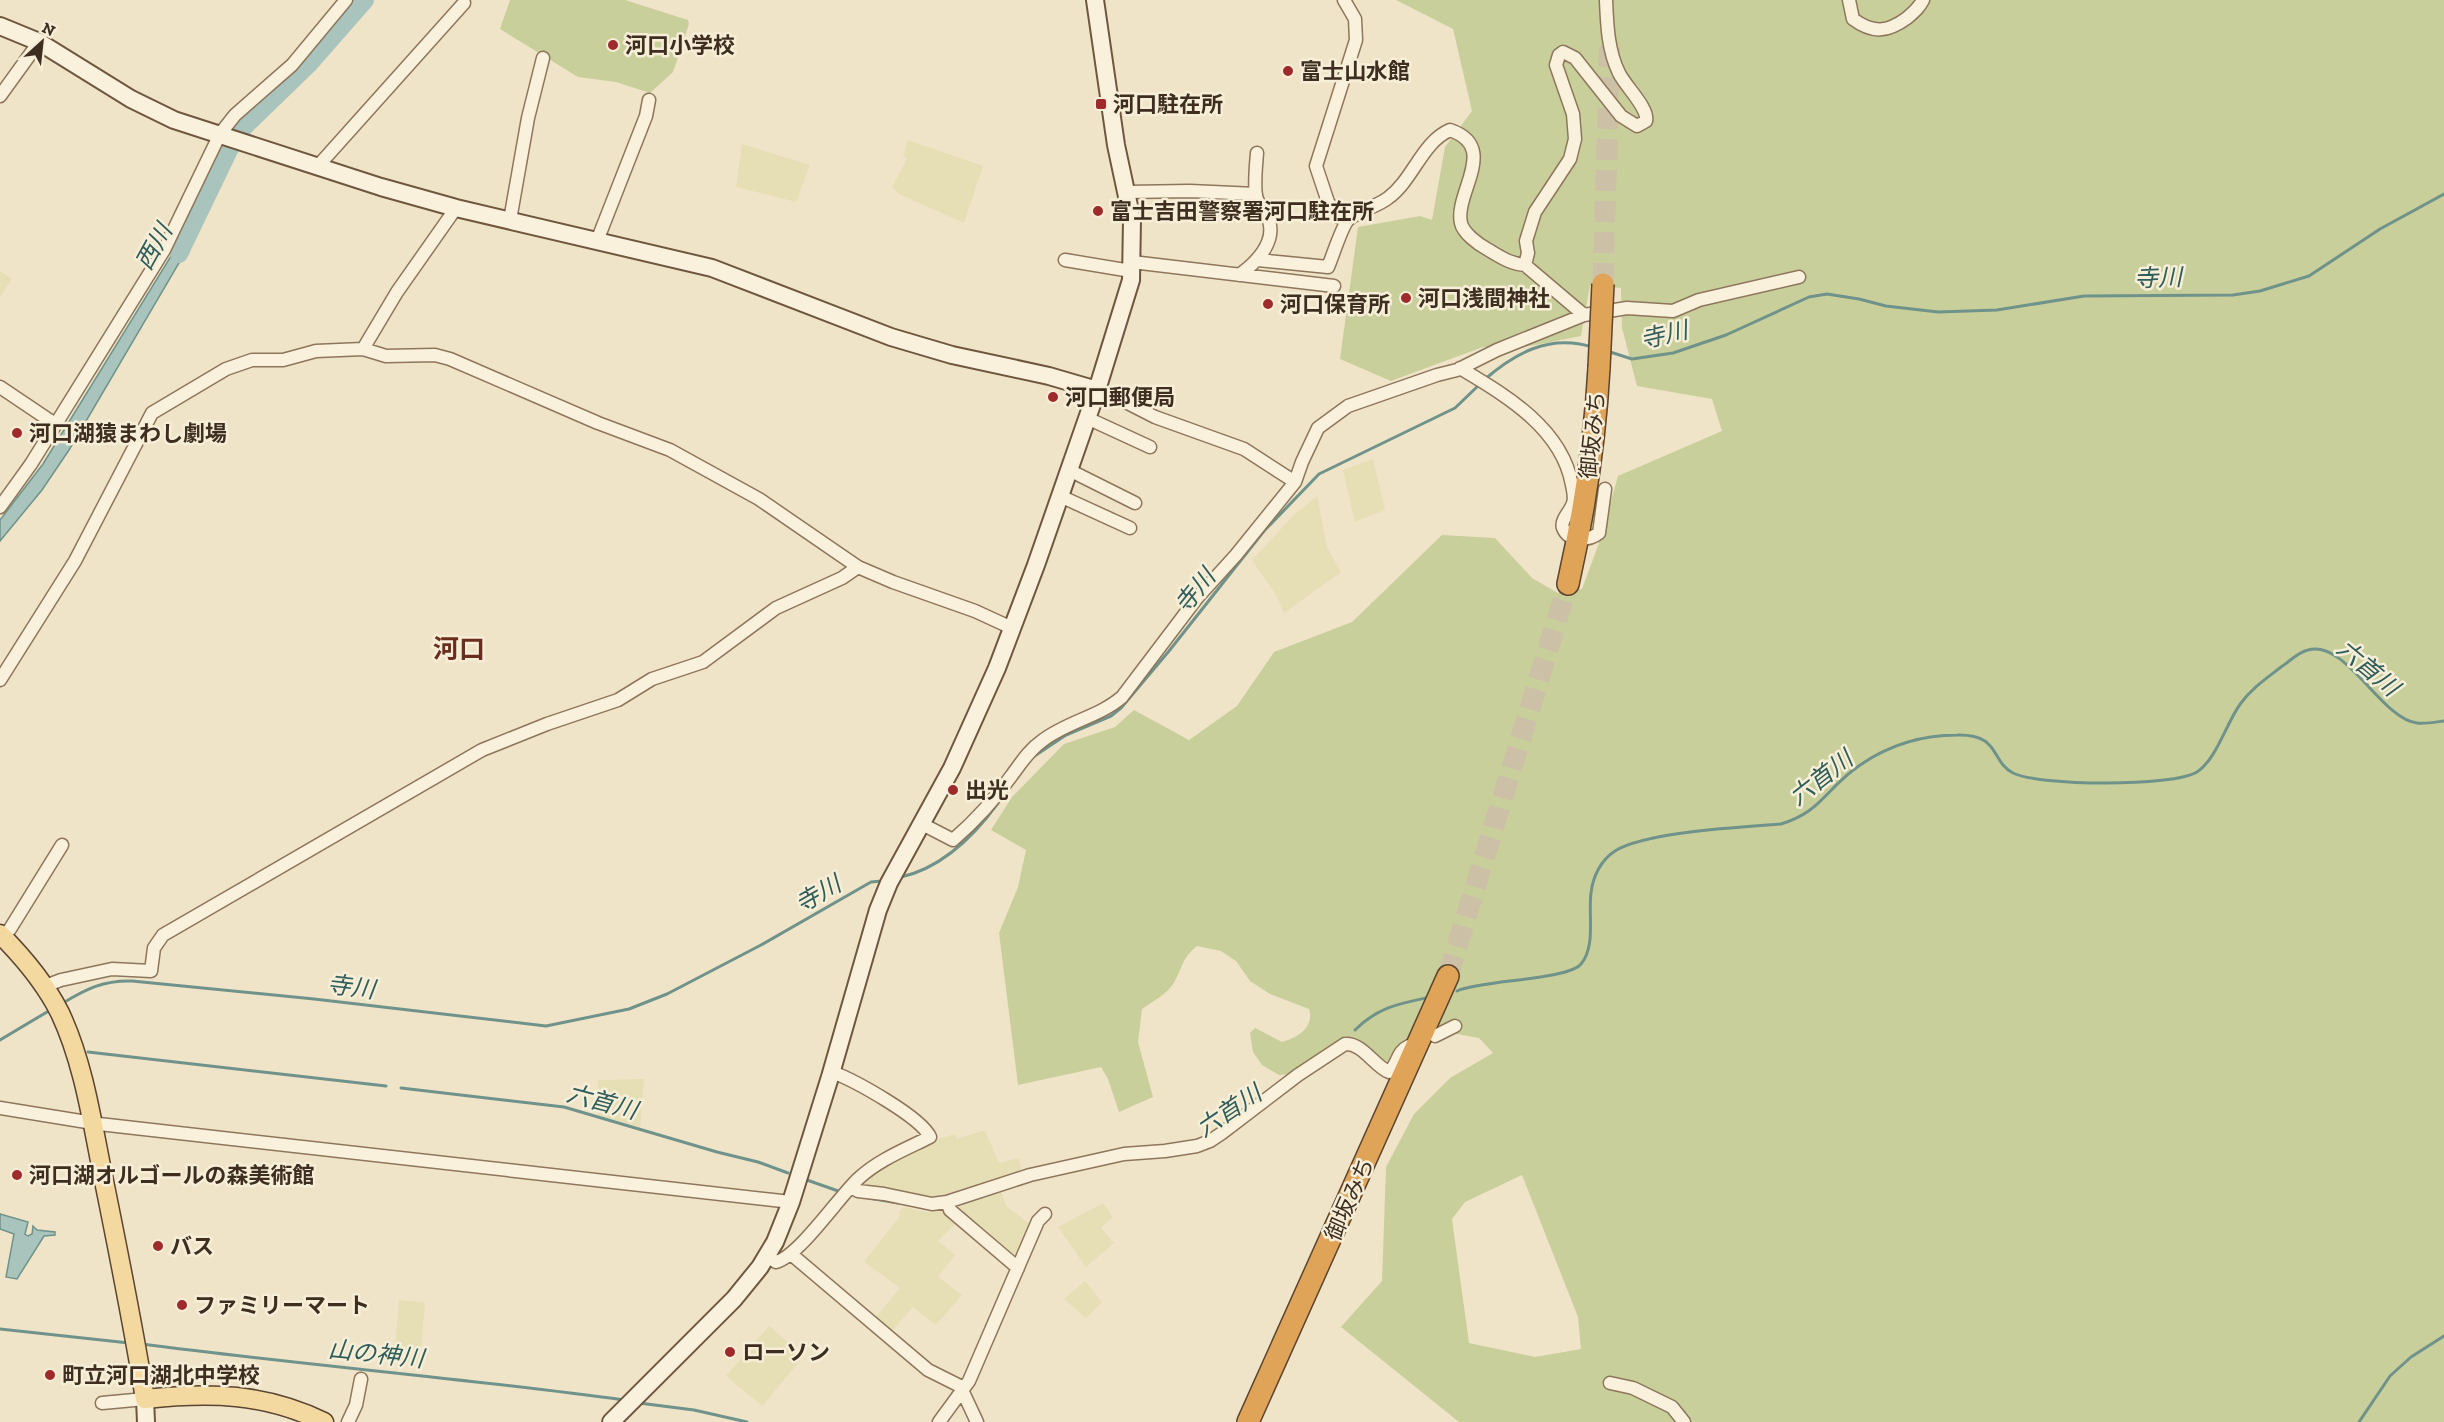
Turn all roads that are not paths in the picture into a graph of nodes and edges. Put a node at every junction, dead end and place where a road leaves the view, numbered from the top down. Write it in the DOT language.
graph roads {
  1 [pos="346,0"];
  2 [pos="1095,0"];
  3 [pos="1344,0"];
  4 [pos="1606,0"];
  5 [pos="1849,0"];
  6 [pos="1923,0"];
  7 [pos="464,3"];
  8 [pos="0,26"];
  9 [pos="39,42"];
  10 [pos="543,58"];
  11 [pos="0,96"];
  12 [pos="649,100"];
  13 [pos="223,135"];
  14 [pos="1257,153"];
  15 [pos="318,166"];
  16 [pos="1126,192"];
  17 [pos="1256,194"];
  18 [pos="456,208"];
  19 [pos="510,220"];
  20 [pos="1347,221"];
  21 [pos="597,241"];
  22 [pos="1065,260"];
  23 [pos="1258,260"];
  24 [pos="1525,265"];
  25 [pos="1131,267"];
  26 [pos="1239,275"];
  27 [pos="1799,277"];
  28 [pos="1604,284"];
  29 [pos="1334,286"];
  30 [pos="1584,315"];
  31 [pos="363,349"];
  32 [pos="1460,368"];
  33 [pos="0,387"];
  34 [pos="1097,390"];
  35 [pos="1087,418"];
  36 [pos="55,424"];
  37 [pos="1150,447"];
  38 [pos="1069,470"];
  39 [pos="1295,482"];
  40 [pos="1605,489"];
  41 [pos="1060,495"];
  42 [pos="1135,502"];
  43 [pos="0,507"];
  44 [pos="1130,528"];
  45 [pos="1578,538"];
  46 [pos="858,567"];
  47 [pos="1568,584"];
  48 [pos="1012,628"];
  49 [pos="0,680"];
  50 [pos="922,824"];
  51 [pos="62,845"];
  52 [pos="1,935"];
  53 [pos="1448,976"];
  54 [pos="48,990"];
  55 [pos="1455,1026"];
  56 [pos="1436,1036"];
  57 [pos="1409,1046"];
  58 [pos="832,1071"];
  59 [pos="0,1108"];
  60 [pos="92,1123"];
  61 [pos="851,1187"];
  62 [pos="791,1202"];
  63 [pos="947,1203"];
  64 [pos="1045,1214"];
  65 [pos="791,1254"];
  66 [pos="767,1256"];
  67 [pos="1018,1268"];
  68 [pos="361,1379"];
  69 [pos="1610,1383"];
  70 [pos="963,1389"];
  71 [pos="145,1399"];
  72 [pos="102,1403"];
  73 [pos="146,1422"];
  74 [pos="324,1422"];
  75 [pos="348,1422"];
  76 [pos="611,1422"];
  77 [pos="939,1422"];
  78 [pos="977,1422"];
  79 [pos="1248,1422"];
  80 [pos="1684,1422"];
  1 -- 13 [label="street"];
  2 -- 16 [label="street"];
  3 -- 20 [label="street"];
  4 -- 24 [label="street"];
  5 -- 6 [label="street"];
  7 -- 15 [label="street"];
  8 -- 9 [label="street"];
  9 -- 11 [label="street"];
  9 -- 13 [label="street"];
  10 -- 19 [label="street"];
  12 -- 21 [label="street"];
  13 -- 15 [label="street"];
  13 -- 36 [label="street"];
  14 -- 17 [label="street"];
  15 -- 18 [label="street"];
  16 -- 17 [label="street"];
  16 -- 25 [label="street"];
  17 -- 23 [label="street"];
  18 -- 19 [label="street"];
  18 -- 31 [label="street"];
  19 -- 21 [label="street"];
  20 -- 23 [label="street"];
  20 -- 24 [label="street"];
  21 -- 34 [label="street"];
  22 -- 25 [label="street"];
  23 -- 26 [label="street"];
  24 -- 30 [label="street"];
  25 -- 26 [label="street"];
  25 -- 34 [label="street"];
  26 -- 29 [label="street"];
  27 -- 30 [label="street"];
  28 -- 45 [label="highway, 御坂みち, bridge"];
  30 -- 32 [label="street"];
  31 -- 46 [label="street"];
  31 -- 49 [label="street"];
  32 -- 39 [label="street"];
  32 -- 45 [label="street"];
  33 -- 36 [label="street"];
  34 -- 35 [label="street"];
  34 -- 39 [label="street"];
  35 -- 37 [label="street"];
  35 -- 38 [label="street"];
  36 -- 43 [label="street"];
  38 -- 41 [label="street"];
  38 -- 42 [label="street"];
  39 -- 50 [label="street"];
  40 -- 45 [label="street"];
  41 -- 44 [label="street"];
  41 -- 48 [label="street"];
  45 -- 47 [label="highway, 御坂みち"];
  46 -- 48 [label="street"];
  46 -- 54 [label="street"];
  48 -- 50 [label="street"];
  50 -- 58 [label="street"];
  51 -- 52 [label="street"];
  52 -- 54 [label="main road"];
  53 -- 79 [label="highway, 御坂みち"];
  54 -- 60 [label="main road"];
  55 -- 56 [label="street"];
  57 -- 63 [label="street"];
  58 -- 61 [label="street"];
  58 -- 62 [label="street"];
  59 -- 60 [label="street"];
  60 -- 62 [label="street"];
  60 -- 71 [label="main road"];
  61 -- 63 [label="street"];
  61 -- 65 [label="street"];
  62 -- 66 [label="street"];
  63 -- 67 [label="street"];
  64 -- 67 [label="street"];
  65 -- 66 [label="street"];
  65 -- 70 [label="street"];
  66 -- 76 [label="street"];
  67 -- 70 [label="street"];
  68 -- 75 [label="street"];
  69 -- 80 [label="street"];
  70 -- 77 [label="street"];
  70 -- 78 [label="street"];
  71 -- 72 [label="street"];
  71 -- 73 [label="street"];
  71 -- 74 [label="main road"];
}
